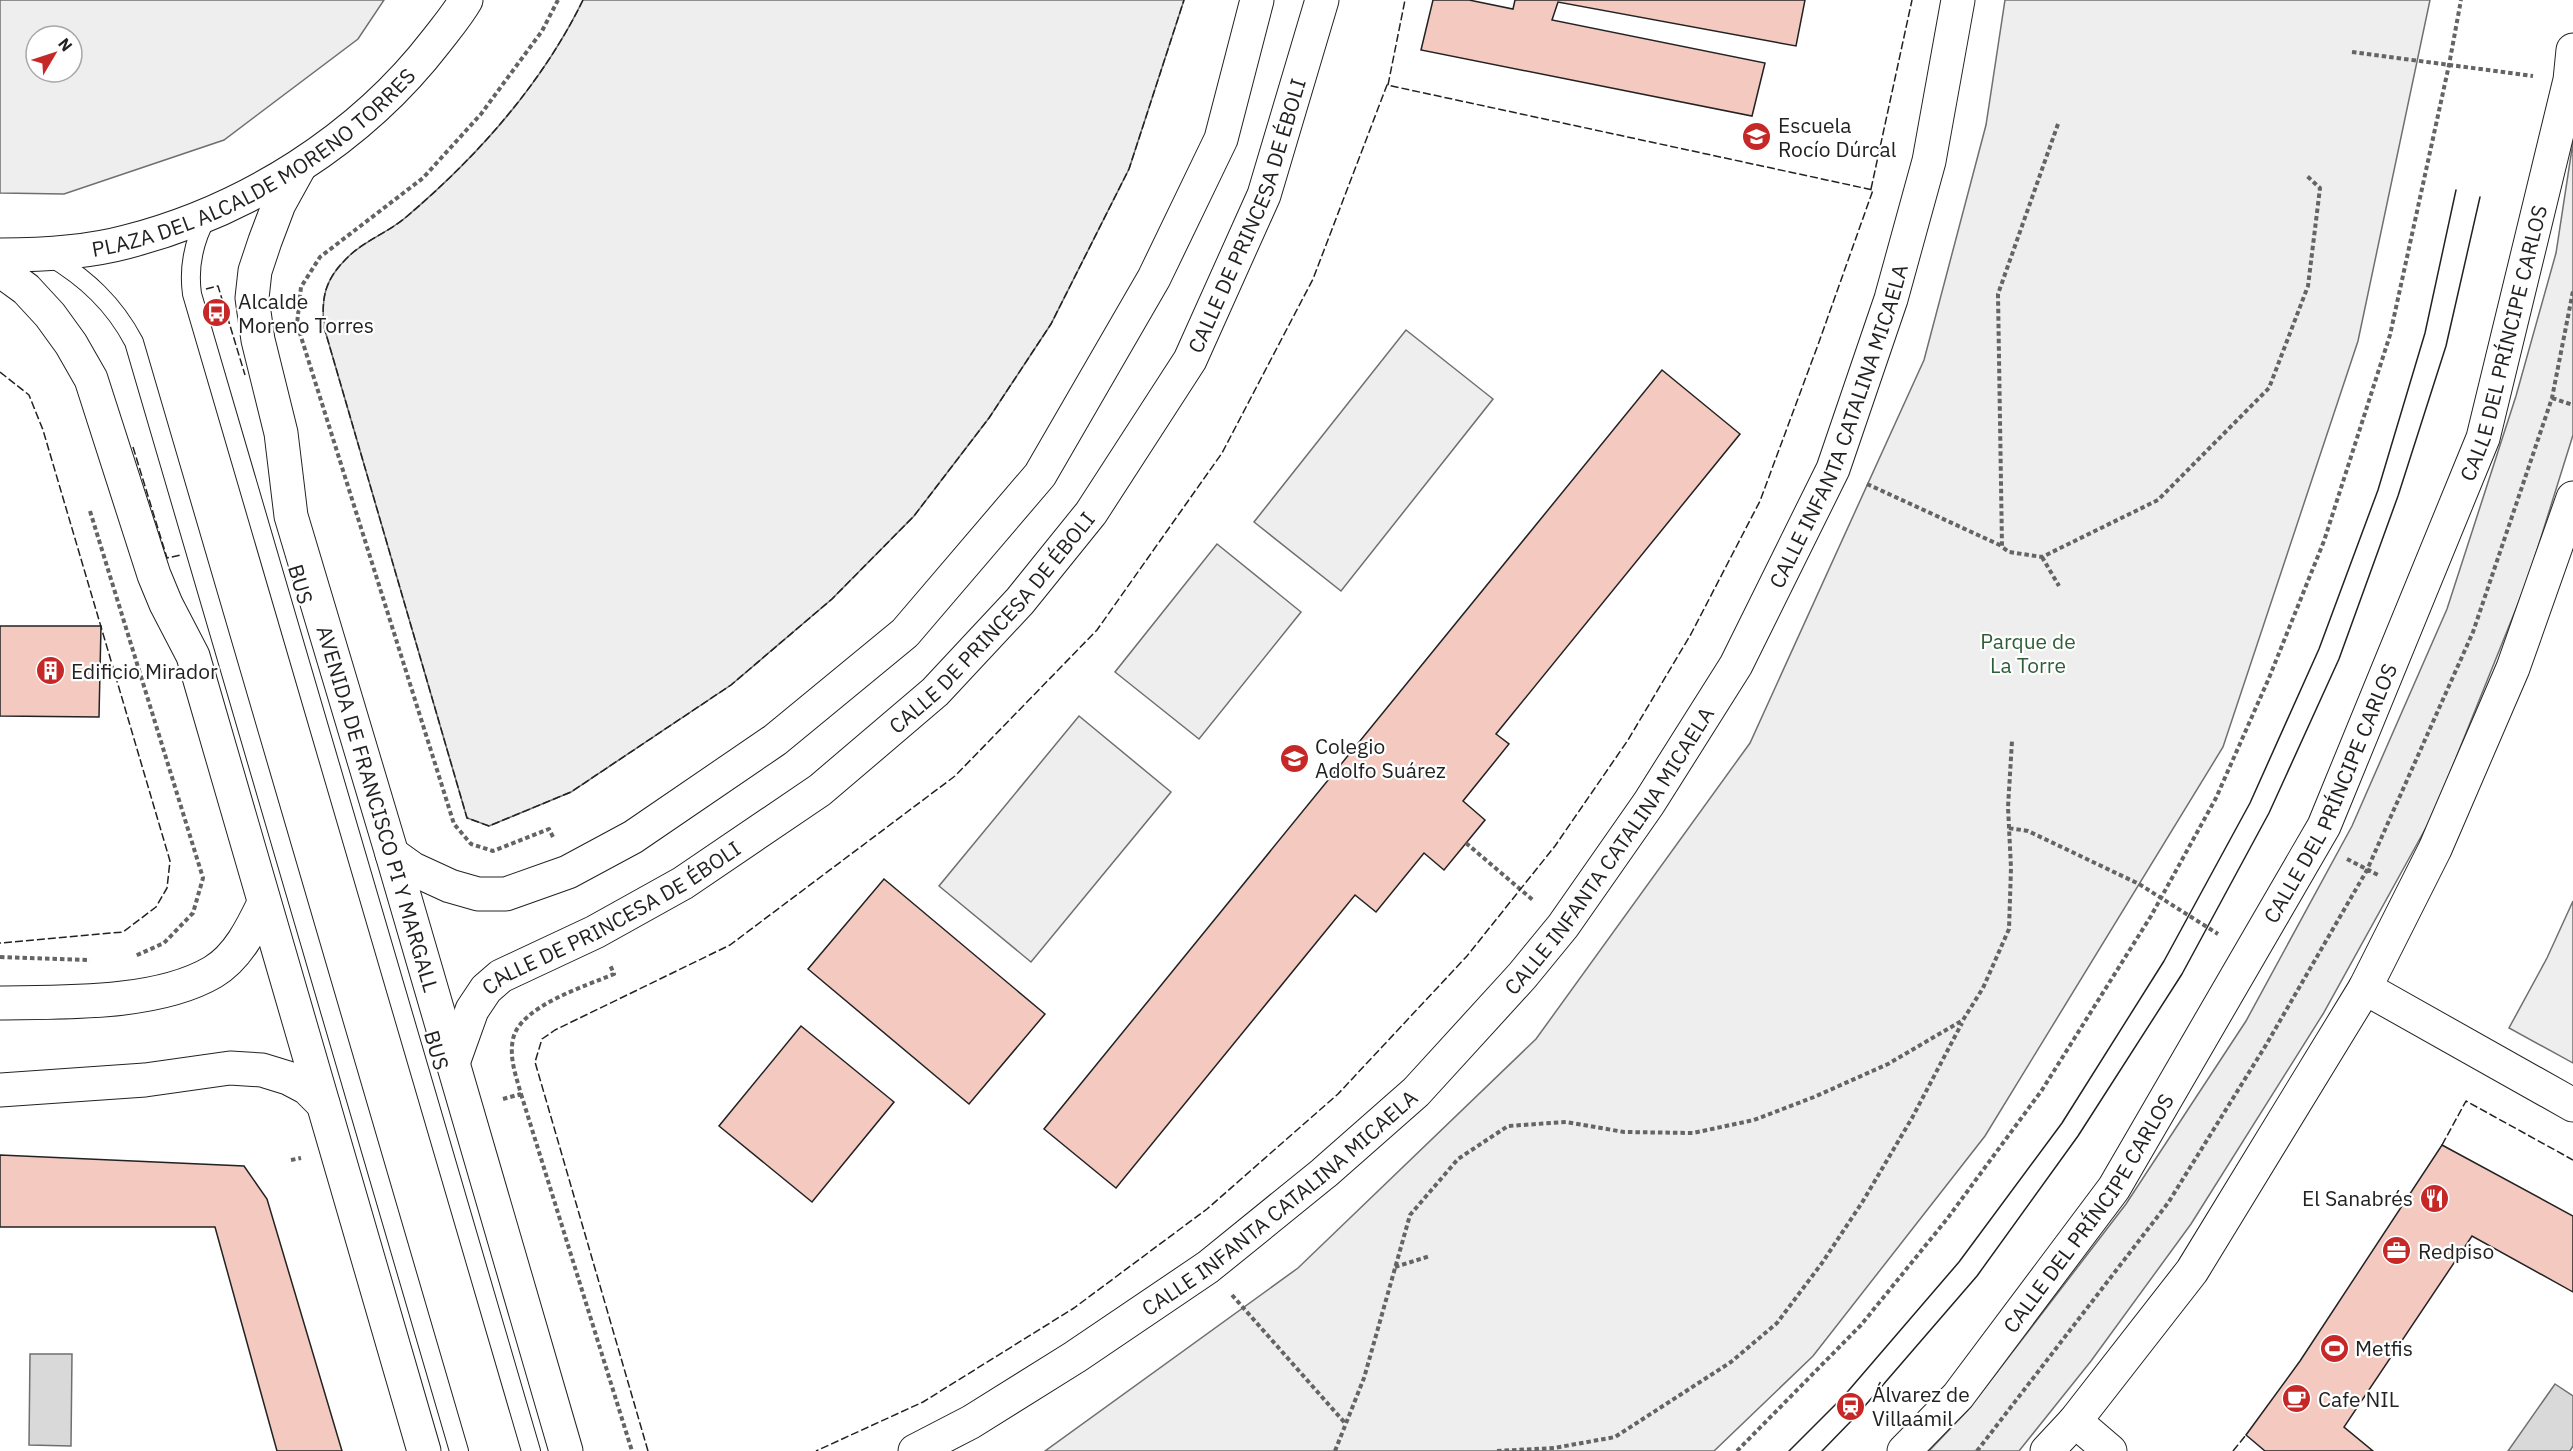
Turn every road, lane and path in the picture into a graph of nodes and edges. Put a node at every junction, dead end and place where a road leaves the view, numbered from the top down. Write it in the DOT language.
graph roads {
  1 [pos="466,0"];
  2 [pos="558,0"];
  3 [pos="1257,0"];
  4 [pos="1322,0"];
  5 [pos="1958,0"];
  6 [pos="2461,0"];
  7 [pos="2573,50"];
  8 [pos="2352,52"];
  9 [pos="2449,65"];
  10 [pos="2535,76"];
  11 [pos="2058,124"];
  12 [pos="300,166"];
  13 [pos="2307,176"];
  14 [pos="208,214"];
  15 [pos="0,255"];
  16 [pos="47,255"];
  17 [pos="0,270"];
  18 [pos="2552,398"];
  19 [pos="2573,405"];
  20 [pos="1833,469"];
  21 [pos="88,503"];
  22 [pos="2570,517"];
  23 [pos="2002,547"];
  24 [pos="2042,557"];
  25 [pos="2059,586"];
  26 [pos="2012,741"];
  27 [pos="2009,828"];
  28 [pos="1466,843"];
  29 [pos="392,854"];
  30 [pos="2346,859"];
  31 [pos="568,873"];
  32 [pos="2413,893"];
  33 [pos="2161,897"];
  34 [pos="264,903"];
  35 [pos="1563,926"];
  36 [pos="595,932"];
  37 [pos="2226,939"];
  38 [pos="0,957"];
  39 [pos="131,958"];
  40 [pos="99,961"];
  41 [pos="2365,988"];
  42 [pos="0,1003"];
  43 [pos="1963,1020"];
  44 [pos="453,1063"];
  45 [pos="0,1090"];
  46 [pos="521,1094"];
  47 [pos="323,1104"];
  48 [pos="2573,1105"];
  49 [pos="467,1109"];
  50 [pos="1430,1256"];
  51 [pos="1208,1267"];
  52 [pos="1395,1267"];
  53 [pos="2076,1421"];
  54 [pos="1345,1423"];
  55 [pos="1555,1449"];
  56 [pos="424,1451"];
  57 [pos="459,1451"];
  58 [pos="531,1451"];
  59 [pos="566,1451"];
  60 [pos="632,1451"];
  61 [pos="915,1451"];
  62 [pos="1335,1451"];
  63 [pos="1497,1451"];
  64 [pos="1737,1451"];
  65 [pos="1904,1451"];
  66 [pos="2048,1451"];
  67 [pos="2110,1451"];
  1 -- 12 [label="street, PLAZA DEL ALCALDE MORENO TORRES"];
  2 -- 31 [label="path"];
  3 -- 31 [label="street"];
  4 -- 36 [label="street, CALLE DE PRINCESA DE ÉBOLI"];
  5 -- 20 [label="street, CALLE INFANTA CATALINA MICAELA"];
  6 -- 9 [label="path"];
  7 -- 65 [label="street, CALLE DEL PRÍNCIPE CARLOS"];
  8 -- 9 [label="path"];
  9 -- 10 [label="path"];
  9 -- 33 [label="path"];
  11 -- 23 [label="path"];
  12 -- 14 [label="street, PLAZA DEL ALCALDE MORENO TORRES"];
  12 -- 29 [label="street, AVENIDA DE FRANCISCO PI Y MARGALL"];
  13 -- 24 [label="path"];
  14 -- 16 [label="street, PLAZA DEL ALCALDE MORENO TORRES"];
  14 -- 58 [label="lane, BUS"];
  15 -- 16 [label="street, PLAZA DEL ALCALDE MORENO TORRES"];
  16 -- 57 [label="lane"];
  17 -- 34 [label="street"];
  18 -- 19 [label="path"];
  20 -- 23 [label="path"];
  20 -- 35 [label="street, CALLE INFANTA CATALINA MICAELA"];
  21 -- 39 [label="path"];
  22 -- 32 [label="street"];
  23 -- 24 [label="path"];
  24 -- 25 [label="path"];
  26 -- 27 [label="path"];
  27 -- 33 [label="path"];
  27 -- 43 [label="path"];
  28 -- 35 [label="path"];
  29 -- 31 [label="street"];
  29 -- 44 [label="street, AVENIDA DE FRANCISCO PI Y MARGALL"];
  30 -- 32 [label="path"];
  32 -- 41 [label="street"];
  33 -- 37 [label="path"];
  33 -- 64 [label="path"];
  34 -- 42 [label="street"];
  34 -- 47 [label="street"];
  35 -- 51 [label="street, CALLE INFANTA CATALINA MICAELA"];
  36 -- 44 [label="street, CALLE DE PRINCESA DE ÉBOLI"];
  36 -- 46 [label="path"];
  38 -- 40 [label="path"];
  41 -- 48 [label="street"];
  41 -- 53 [label="street"];
  43 -- 52 [label="path"];
  43 -- 55 [label="path"];
  44 -- 49 [label="street, AVENIDA DE FRANCISCO PI Y MARGALL"];
  45 -- 47 [label="street"];
  46 -- 49 [label="path"];
  46 -- 60 [label="path"];
  47 -- 56 [label="street"];
  49 -- 59 [label="street, AVENIDA DE FRANCISCO PI Y MARGALL"];
  50 -- 52 [label="path"];
  51 -- 54 [label="path"];
  51 -- 61 [label="street, CALLE INFANTA CATALINA MICAELA"];
  52 -- 54 [label="path"];
  53 -- 66 [label="street"];
  53 -- 67 [label="street"];
  54 -- 62 [label="path"];
  55 -- 63 [label="path"];
}
